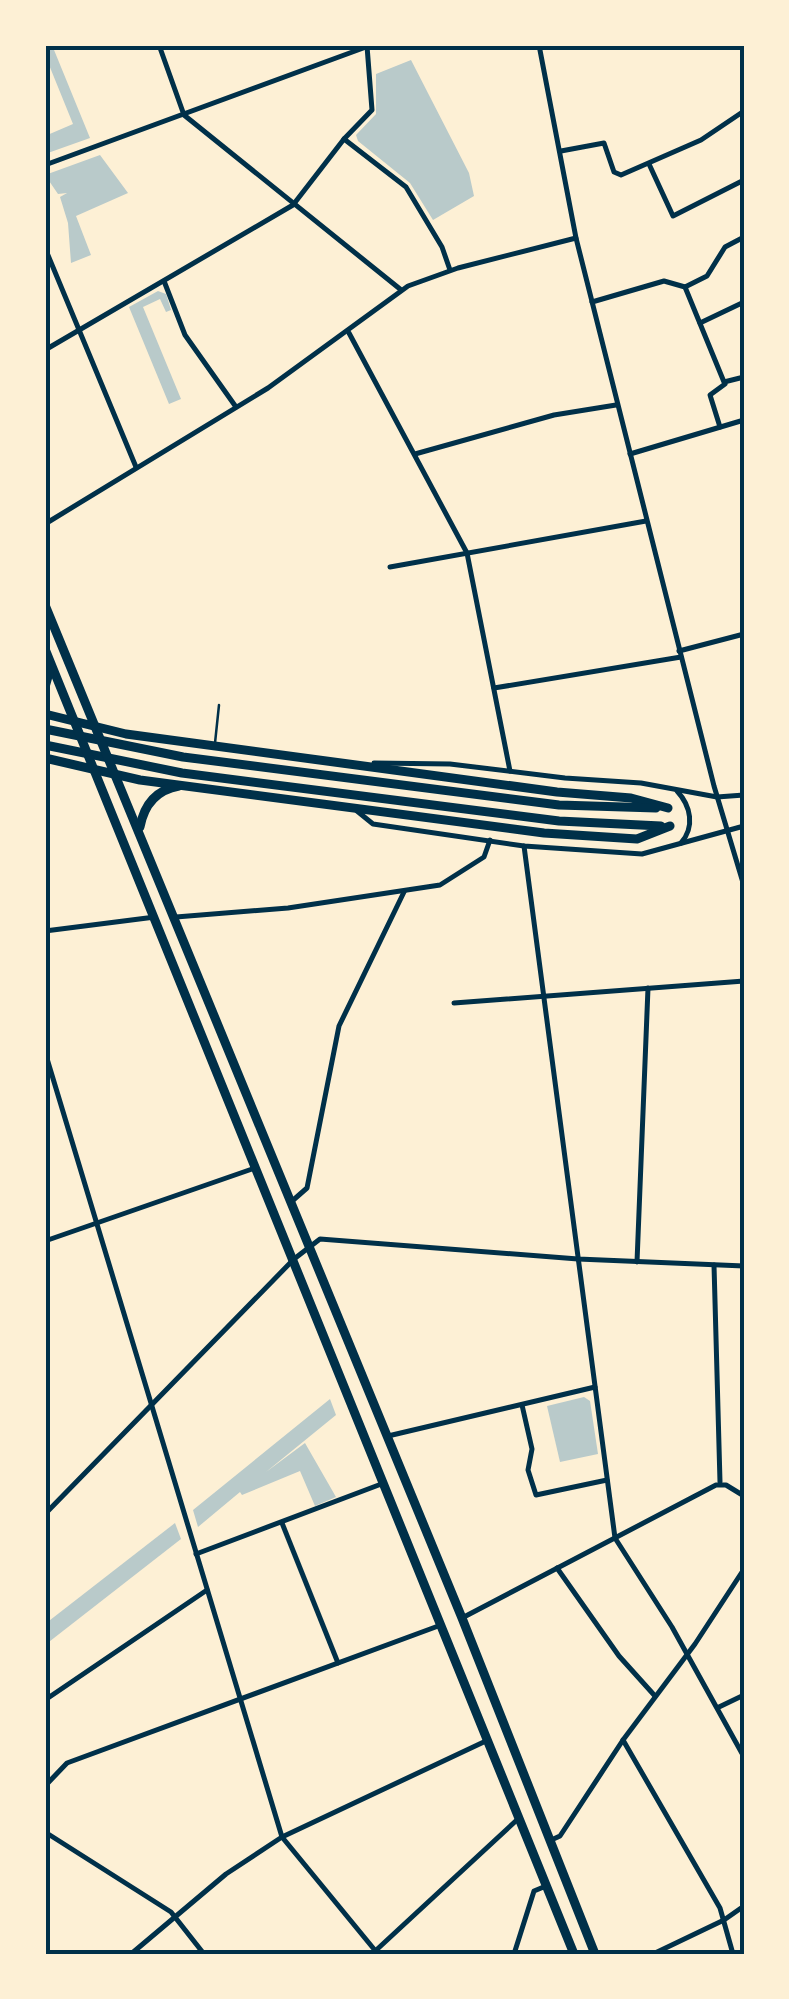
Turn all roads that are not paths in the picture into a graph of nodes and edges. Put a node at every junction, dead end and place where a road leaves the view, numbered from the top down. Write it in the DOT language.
graph roads {
  1 [pos="159,45"];
  2 [pos="539,45"];
  3 [pos="368,46"];
  4 [pos="744,111"];
  5 [pos="184,115"];
  6 [pos="344,140"];
  7 [pos="561,150"];
  8 [pos="45,164"];
  9 [pos="649,164"];
  10 [pos="744,180"];
  11 [pos="293,206"];
  12 [pos="744,237"];
  13 [pos="576,238"];
  14 [pos="45,248"];
  15 [pos="450,270"];
  16 [pos="164,282"];
  17 [pos="685,287"];
  18 [pos="401,290"];
  19 [pos="592,302"];
  20 [pos="744,302"];
  21 [pos="700,322"];
  22 [pos="79,330"];
  23 [pos="348,332"];
  24 [pos="45,350"];
  25 [pos="744,377"];
  26 [pos="725,384"];
  27 [pos="617,405"];
  28 [pos="236,407"];
  29 [pos="744,420"];
  30 [pos="720,427"];
  31 [pos="415,454"];
  32 [pos="630,454"];
  33 [pos="136,468"];
  34 [pos="646,521"];
  35 [pos="45,524"];
  36 [pos="467,553"];
  37 [pos="390,567"];
  38 [pos="45,605"];
  39 [pos="744,634"];
  40 [pos="45,650"];
  41 [pos="680,654"];
  42 [pos="52,665"];
  43 [pos="45,687"];
  44 [pos="494,688"];
  45 [pos="219,705"];
  46 [pos="45,714"];
  47 [pos="76,724"];
  48 [pos="95,728"];
  49 [pos="45,729"];
  50 [pos="45,745"];
  51 [pos="215,746"];
  52 [pos="45,758"];
  53 [pos="348,763"];
  54 [pos="510,771"];
  55 [pos="95,772"];
  56 [pos="117,776"];
  57 [pos="179,786"];
  58 [pos="672,788"];
  59 [pos="209,790"];
  60 [pos="744,796"];
  61 [pos="717,797"];
  62 [pos="355,810"];
  63 [pos="744,826"];
  64 [pos="140,828"];
  65 [pos="727,829"];
  66 [pos="490,840"];
  67 [pos="679,845"];
  68 [pos="524,846"];
  69 [pos="744,886"];
  70 [pos="404,892"];
  71 [pos="155,917"];
  72 [pos="176,917"];
  73 [pos="45,931"];
  74 [pos="744,981"];
  75 [pos="648,988"];
  76 [pos="542,995"];
  77 [pos="454,1003"];
  78 [pos="45,1052"];
  79 [pos="256,1168"];
  80 [pos="291,1202"];
  81 [pos="96,1223"];
  82 [pos="45,1241"];
  83 [pos="308,1245"];
  84 [pos="294,1259"];
  85 [pos="578,1259"];
  86 [pos="637,1262"];
  87 [pos="714,1265"];
  88 [pos="744,1266"];
  89 [pos="595,1388"];
  90 [pos="522,1405"];
  91 [pos="152,1406"];
  92 [pos="387,1437"];
  93 [pos="607,1480"];
  94 [pos="384,1483"];
  95 [pos="720,1484"];
  96 [pos="744,1496"];
  97 [pos="45,1504"];
  98 [pos="47,1513"];
  99 [pos="282,1524"];
  100 [pos="614,1538"];
  101 [pos="196,1554"];
  102 [pos="557,1568"];
  103 [pos="744,1569"];
  104 [pos="207,1590"];
  105 [pos="462,1618"];
  106 [pos="441,1625"];
  107 [pos="688,1653"];
  108 [pos="338,1663"];
  109 [pos="744,1694"];
  110 [pos="656,1696"];
  111 [pos="240,1699"];
  112 [pos="45,1700"];
  113 [pos="719,1707"];
  114 [pos="488,1740"];
  115 [pos="623,1740"];
  116 [pos="744,1756"];
  117 [pos="45,1786"];
  118 [pos="519,1818"];
  119 [pos="45,1832"];
  120 [pos="282,1836"];
  121 [pos="549,1841"];
  122 [pos="546,1886"];
  123 [pos="744,1906"];
  124 [pos="175,1916"];
  125 [pos="724,1920"];
  126 [pos="375,1953"];
  127 [pos="131,1954"];
  128 [pos="204,1954"];
  129 [pos="514,1954"];
  130 [pos="574,1954"];
  131 [pos="595,1954"];
  132 [pos="652,1954"];
  133 [pos="733,1954"];
  1 -- 5 [label="street"];
  2 -- 7 [label="street"];
  3 -- 5 [label="street"];
  3 -- 6 [label="street"];
  4 -- 9 [label="street"];
  5 -- 8 [label="street"];
  5 -- 11 [label="street"];
  6 -- 11 [label="street"];
  6 -- 15 [label="street"];
  7 -- 9 [label="street"];
  7 -- 13 [label="street"];
  9 -- 10 [label="street"];
  11 -- 16 [label="street"];
  11 -- 18 [label="street"];
  12 -- 17 [label="street"];
  13 -- 15 [label="street"];
  13 -- 19 [label="street"];
  14 -- 22 [label="street"];
  15 -- 18 [label="street"];
  16 -- 22 [label="street"];
  16 -- 28 [label="street"];
  17 -- 19 [label="street"];
  17 -- 21 [label="street"];
  18 -- 23 [label="street"];
  19 -- 27 [label="street"];
  20 -- 21 [label="street"];
  21 -- 26 [label="street"];
  22 -- 24 [label="street"];
  22 -- 33 [label="street"];
  23 -- 28 [label="street"];
  23 -- 31 [label="street"];
  25 -- 26 [label="street"];
  26 -- 30 [label="street"];
  27 -- 31 [label="street"];
  27 -- 32 [label="street"];
  28 -- 33 [label="street"];
  29 -- 30 [label="street"];
  30 -- 32 [label="street"];
  31 -- 36 [label="street"];
  32 -- 34 [label="street"];
  33 -- 35 [label="street"];
  34 -- 36 [label="street"];
  34 -- 41 [label="street"];
  36 -- 37 [label="street"];
  36 -- 44 [label="street"];
  38 -- 48 [label="main road"];
  39 -- 41 [label="street"];
  40 -- 42 [label="main road"];
  41 -- 44 [label="street"];
  41 -- 61 [label="street"];
  42 -- 43 [label="main road"];
  42 -- 47 [label="main road"];
  44 -- 54 [label="street"];
  45 -- 51 [label="lane"];
  46 -- 47 [label="main road"];
  47 -- 48 [label="main road"];
  47 -- 55 [label="main road"];
  48 -- 51 [label="main road"];
  48 -- 56 [label="main road"];
  49 -- 53 [label="main road"];
  50 -- 62 [label="main road"];
  51 -- 53 [label="main road"];
  51 -- 59 [label="main road"];
  52 -- 55 [label="main road"];
  53 -- 54 [label="street"];
  54 -- 58 [label="street"];
  55 -- 56 [label="main road"];
  55 -- 71 [label="main road"];
  56 -- 57 [label="main road"];
  56 -- 64 [label="main road"];
  57 -- 59 [label="main road"];
  57 -- 64 [label="main road"];
  58 -- 61 [label="street"];
  58 -- 67 [label="street"];
  59 -- 62 [label="main road"];
  60 -- 61 [label="street"];
  61 -- 65 [label="street"];
  62 -- 66 [label="street"];
  63 -- 65 [label="street"];
  64 -- 72 [label="main road"];
  65 -- 67 [label="street"];
  65 -- 69 [label="street"];
  66 -- 68 [label="street"];
  66 -- 70 [label="street"];
  67 -- 68 [label="street"];
  68 -- 76 [label="street"];
  70 -- 72 [label="street"];
  70 -- 80 [label="street"];
  71 -- 73 [label="street"];
  71 -- 79 [label="main road"];
  72 -- 80 [label="main road"];
  74 -- 75 [label="street"];
  75 -- 76 [label="street"];
  75 -- 86 [label="street"];
  76 -- 77 [label="street"];
  76 -- 85 [label="street"];
  78 -- 81 [label="street"];
  79 -- 81 [label="street"];
  79 -- 84 [label="main road"];
  80 -- 83 [label="main road"];
  81 -- 82 [label="street"];
  81 -- 91 [label="street"];
  83 -- 84 [label="street"];
  83 -- 85 [label="street"];
  83 -- 92 [label="main road"];
  84 -- 91 [label="street"];
  84 -- 94 [label="main road"];
  85 -- 86 [label="street"];
  85 -- 89 [label="street"];
  86 -- 87 [label="street"];
  87 -- 88 [label="street"];
  87 -- 95 [label="street"];
  89 -- 90 [label="street"];
  89 -- 93 [label="street"];
  90 -- 92 [label="street"];
  90 -- 93 [label="street"];
  91 -- 98 [label="street"];
  91 -- 101 [label="street"];
  92 -- 105 [label="main road"];
  93 -- 100 [label="street"];
  94 -- 99 [label="street"];
  94 -- 106 [label="main road"];
  95 -- 96 [label="street"];
  95 -- 100 [label="street"];
  97 -- 98 [label="street"];
  99 -- 101 [label="street"];
  99 -- 108 [label="street"];
  100 -- 102 [label="street"];
  100 -- 107 [label="street"];
  101 -- 104 [label="street"];
  102 -- 105 [label="street"];
  102 -- 110 [label="street"];
  103 -- 107 [label="street"];
  104 -- 111 [label="street"];
  104 -- 112 [label="street"];
  105 -- 121 [label="main road"];
  106 -- 108 [label="street"];
  106 -- 114 [label="main road"];
  107 -- 110 [label="street"];
  107 -- 113 [label="street"];
  108 -- 111 [label="street"];
  109 -- 113 [label="street"];
  110 -- 115 [label="street"];
  111 -- 117 [label="street"];
  111 -- 120 [label="street"];
  113 -- 116 [label="street"];
  114 -- 118 [label="main road"];
  114 -- 120 [label="street"];
  115 -- 121 [label="street"];
  115 -- 125 [label="street"];
  118 -- 122 [label="main road"];
  118 -- 126 [label="street"];
  119 -- 124 [label="street"];
  120 -- 124 [label="street"];
  120 -- 126 [label="street"];
  121 -- 131 [label="main road"];
  122 -- 129 [label="street"];
  122 -- 130 [label="main road"];
  123 -- 125 [label="street"];
  124 -- 127 [label="street"];
  124 -- 128 [label="street"];
  125 -- 132 [label="street"];
  125 -- 133 [label="street"];
}
